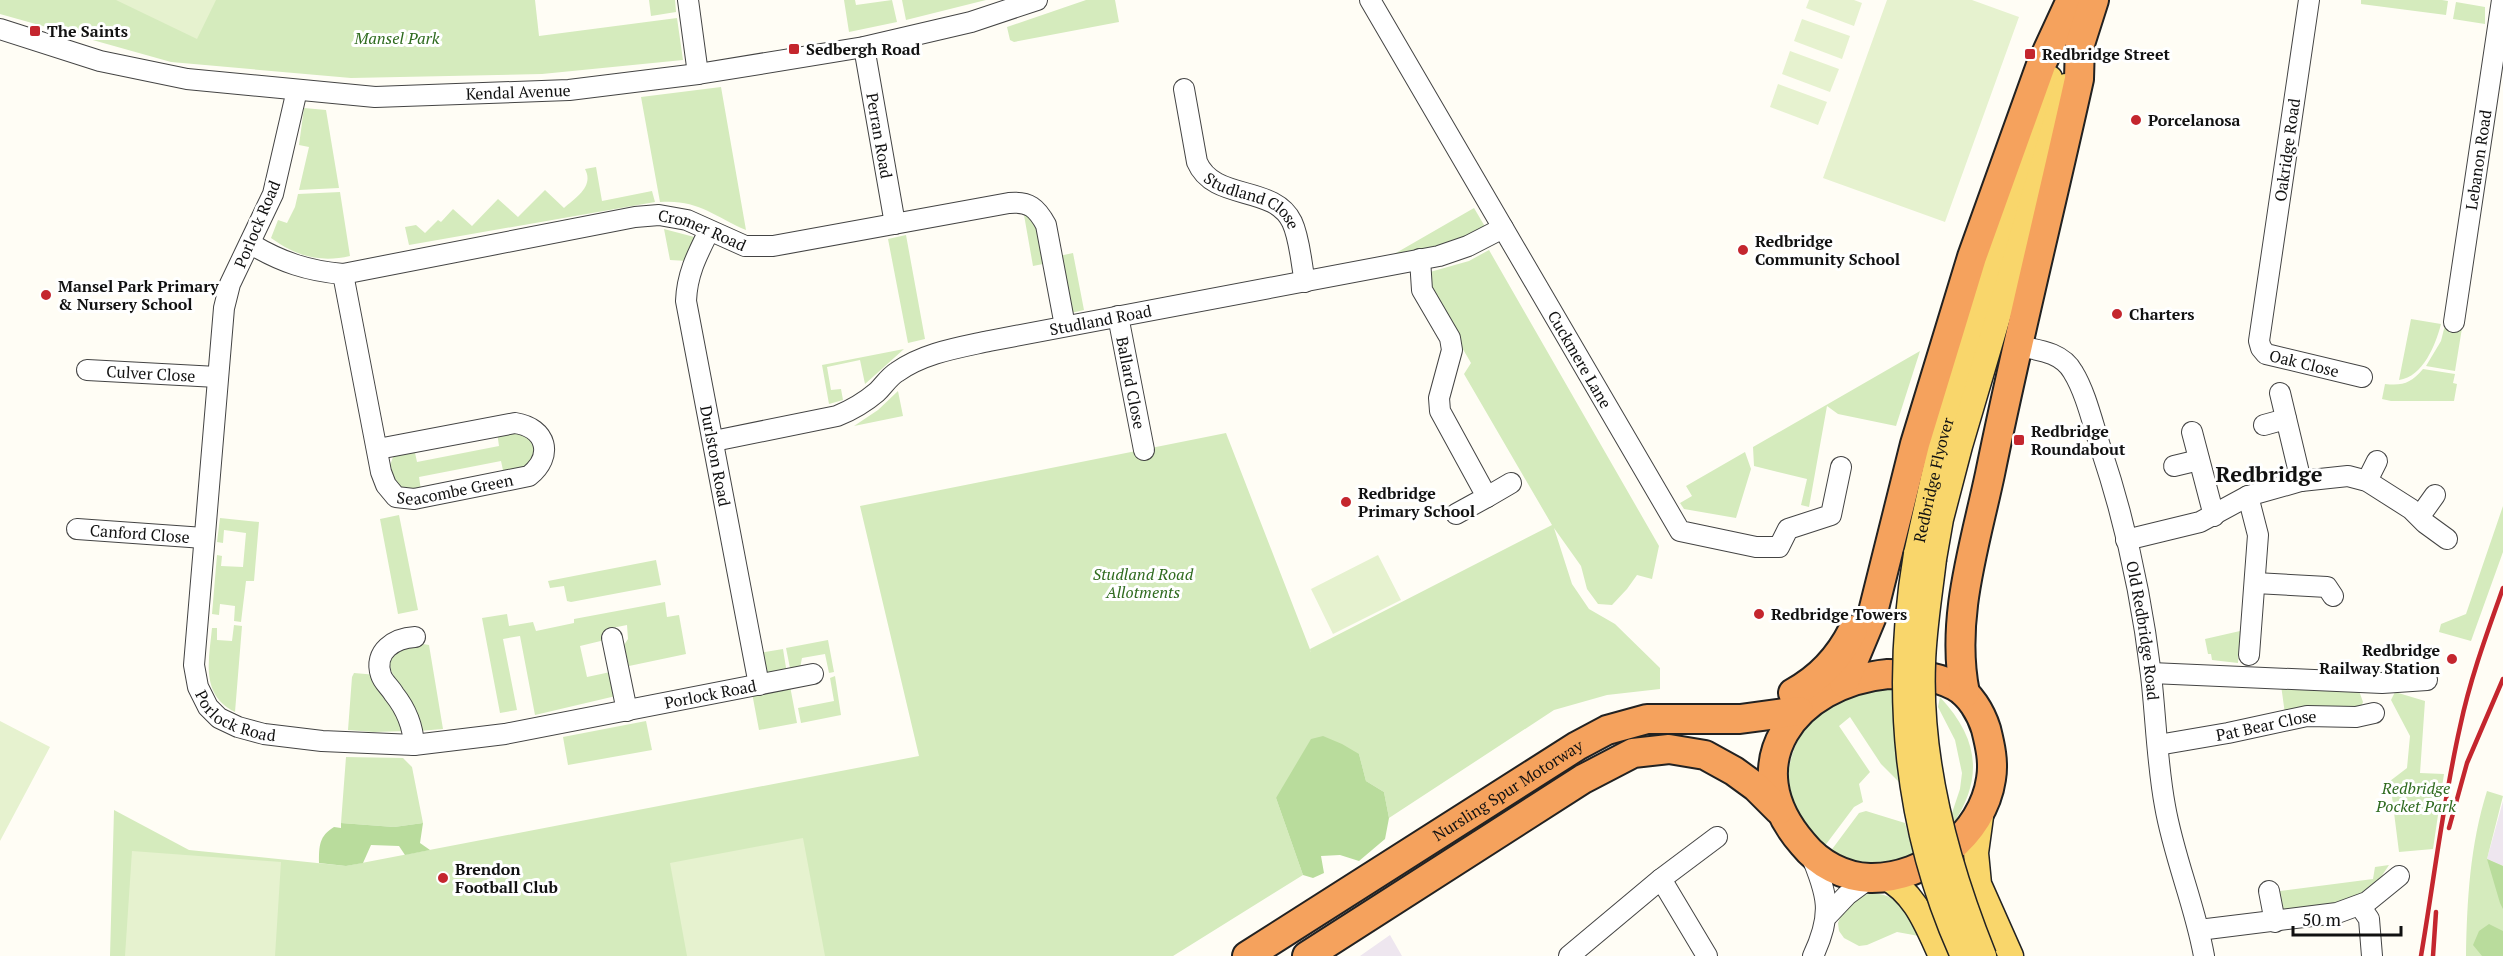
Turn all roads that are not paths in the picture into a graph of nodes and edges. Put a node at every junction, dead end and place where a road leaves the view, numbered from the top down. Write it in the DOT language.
graph roads {
  1 [pos="688,0"];
  2 [pos="1037,0"];
  3 [pos="1370,0"];
  4 [pos="2094,0"];
  5 [pos="2309,0"];
  6 [pos="2502,0"];
  7 [pos="2069,6"];
  8 [pos="0,29"];
  9 [pos="2080,44"];
  10 [pos="864,47"];
  11 [pos="698,74"];
  12 [pos="1184,89"];
  13 [pos="297,90"];
  14 [pos="895,224"];
  15 [pos="1503,228"];
  16 [pos="709,231"];
  17 [pos="250,244"];
  18 [pos="1420,259"];
  19 [pos="343,274"];
  20 [pos="1305,282"];
  21 [pos="2265,301"];
  22 [pos="1118,316"];
  23 [pos="2454,322"];
  24 [pos="1065,326"];
  25 [pos="2018,346"];
  26 [pos="87,370"];
  27 [pos="217,377"];
  28 [pos="2362,377"];
  29 [pos="2280,393"];
  30 [pos="2286,419"];
  31 [pos="2264,425"];
  32 [pos="2192,432"];
  33 [pos="714,441"];
  34 [pos="378,449"];
  35 [pos="1144,450"];
  36 [pos="2199,460"];
  37 [pos="2377,461"];
  38 [pos="2174,466"];
  39 [pos="1841,467"];
  40 [pos="2301,480"];
  41 [pos="2367,481"];
  42 [pos="1512,483"];
  43 [pos="2435,495"];
  44 [pos="2248,496"];
  45 [pos="1487,497"];
  46 [pos="1456,514"];
  47 [pos="2214,516"];
  48 [pos="2420,516"];
  49 [pos="77,529"];
  50 [pos="204,538"];
  51 [pos="2447,539"];
  52 [pos="2126,540"];
  53 [pos="1925,557"];
  54 [pos="1885,559"];
  55 [pos="2255,583"];
  56 [pos="2333,596"];
  57 [pos="401,633"];
  58 [pos="609,646"];
  59 [pos="2249,656"];
  60 [pos="2151,673"];
  61 [pos="813,674"];
  62 [pos="2427,680"];
  63 [pos="1844,683"];
  64 [pos="759,685"];
  65 [pos="1965,693"];
  66 [pos="627,711"];
  67 [pos="1799,711"];
  68 [pos="2374,713"];
  69 [pos="1647,719"];
  70 [pos="414,745"];
  71 [pos="2158,745"];
  72 [pos="1982,809"];
  73 [pos="1779,810"];
  74 [pos="1717,837"];
  75 [pos="1810,853"];
  76 [pos="2398,876"];
  77 [pos="1877,877"];
  78 [pos="1661,879"];
  79 [pos="2269,891"];
  80 [pos="2360,906"];
  81 [pos="1827,915"];
  82 [pos="2275,922"];
  83 [pos="2199,930"];
  84 [pos="1247,956"];
  85 [pos="1307,956"];
  86 [pos="1569,956"];
  87 [pos="1707,956"];
  88 [pos="1813,956"];
  89 [pos="1941,956"];
  90 [pos="1963,956"];
  91 [pos="1984,956"];
  92 [pos="2011,956"];
  93 [pos="2204,956"];
  94 [pos="2372,956"];
  1 -- 11 [label="street"];
  2 -- 10 [label="street, Kendal Avenue"];
  3 -- 15 [label="street, Cuckmere Lane"];
  4 -- 9 [label="highway"];
  5 -- 21 [label="street, Oakridge Road"];
  6 -- 23 [label="street, Lebanon Road"];
  7 -- 53 [label="main road, Redbridge Flyover"];
  7 -- 54 [label="highway"];
  8 -- 13 [label="street, Kendal Avenue"];
  9 -- 25 [label="highway"];
  9 -- 53 [label="main road, Redbridge Flyover"];
  10 -- 11 [label="street, Kendal Avenue"];
  10 -- 14 [label="street, Perran Road"];
  11 -- 13 [label="street, Kendal Avenue"];
  12 -- 20 [label="street, Studland Close"];
  13 -- 17 [label="street, Porlock Road"];
  14 -- 16 [label="street, Cromer Road"];
  14 -- 24 [label="street, Cromer Road"];
  15 -- 18 [label="street, Studland Road"];
  15 -- 39 [label="street, Cuckmere Lane"];
  16 -- 19 [label="street, Cromer Road"];
  16 -- 33 [label="street, Durlston Road"];
  17 -- 19 [label="street, Cromer Road"];
  17 -- 27 [label="street, Porlock Road"];
  18 -- 20 [label="street, Studland Road"];
  18 -- 45 [label="street"];
  19 -- 34 [label="street, Seacombe Green"];
  20 -- 22 [label="street, Studland Road"];
  21 -- 28 [label="street, Oak Close"];
  22 -- 24 [label="street, Studland Road"];
  22 -- 35 [label="street, Ballard Close"];
  24 -- 33 [label="street, Studland Road"];
  25 -- 52 [label="street, Old Redbridge Road"];
  25 -- 65 [label="highway"];
  26 -- 27 [label="street, Culver Close"];
  27 -- 50 [label="street, Porlock Road"];
  29 -- 30 [label="street"];
  30 -- 31 [label="street"];
  30 -- 40 [label="street"];
  32 -- 36 [label="street"];
  33 -- 64 [label="street, Durlston Road"];
  34 -- 34 [label="street, Seacombe Green"];
  36 -- 38 [label="street"];
  36 -- 47 [label="street"];
  37 -- 41 [label="street"];
  40 -- 41 [label="street"];
  40 -- 44 [label="street"];
  41 -- 48 [label="street"];
  42 -- 45 [label="street"];
  43 -- 48 [label="street"];
  44 -- 47 [label="street"];
  44 -- 55 [label="street"];
  45 -- 46 [label="street"];
  47 -- 52 [label="street"];
  48 -- 51 [label="street"];
  49 -- 50 [label="street, Canford Close"];
  50 -- 70 [label="street, Porlock Road"];
  52 -- 60 [label="street, Old Redbridge Road"];
  53 -- 90 [label="main road, Redbridge Flyover, bridge"];
  53 -- 91 [label="main road, Redbridge Flyover, bridge"];
  54 -- 63 [label="highway"];
  54 -- 69 [label="highway"];
  55 -- 56 [label="street"];
  55 -- 59 [label="street"];
  57 -- 70 [label="street"];
  58 -- 66 [label="street"];
  60 -- 62 [label="street"];
  60 -- 71 [label="street, Old Redbridge Road"];
  61 -- 64 [label="street, Porlock Road"];
  63 -- 65 [label="highway"];
  63 -- 67 [label="highway"];
  64 -- 66 [label="street, Porlock Road"];
  65 -- 72 [label="highway"];
  66 -- 70 [label="street, Porlock Road"];
  67 -- 69 [label="highway, Nursling Spur Motorway"];
  67 -- 73 [label="highway"];
  68 -- 71 [label="street, Pat Bear Close"];
  69 -- 84 [label="highway, Nursling Spur Motorway"];
  71 -- 83 [label="street, Old Redbridge Road"];
  72 -- 77 [label="highway"];
  72 -- 92 [label="main road"];
  73 -- 75 [label="highway"];
  73 -- 85 [label="highway, Nursling Spur Motorway"];
  74 -- 78 [label="street"];
  75 -- 77 [label="highway"];
  75 -- 81 [label="street"];
  76 -- 80 [label="street"];
  77 -- 81 [label="street"];
  77 -- 89 [label="main road"];
  78 -- 86 [label="street"];
  78 -- 87 [label="street"];
  79 -- 82 [label="street"];
  80 -- 82 [label="street"];
  80 -- 94 [label="street"];
  81 -- 88 [label="street"];
  82 -- 83 [label="street"];
  83 -- 93 [label="street, Old Redbridge Road"];
}
